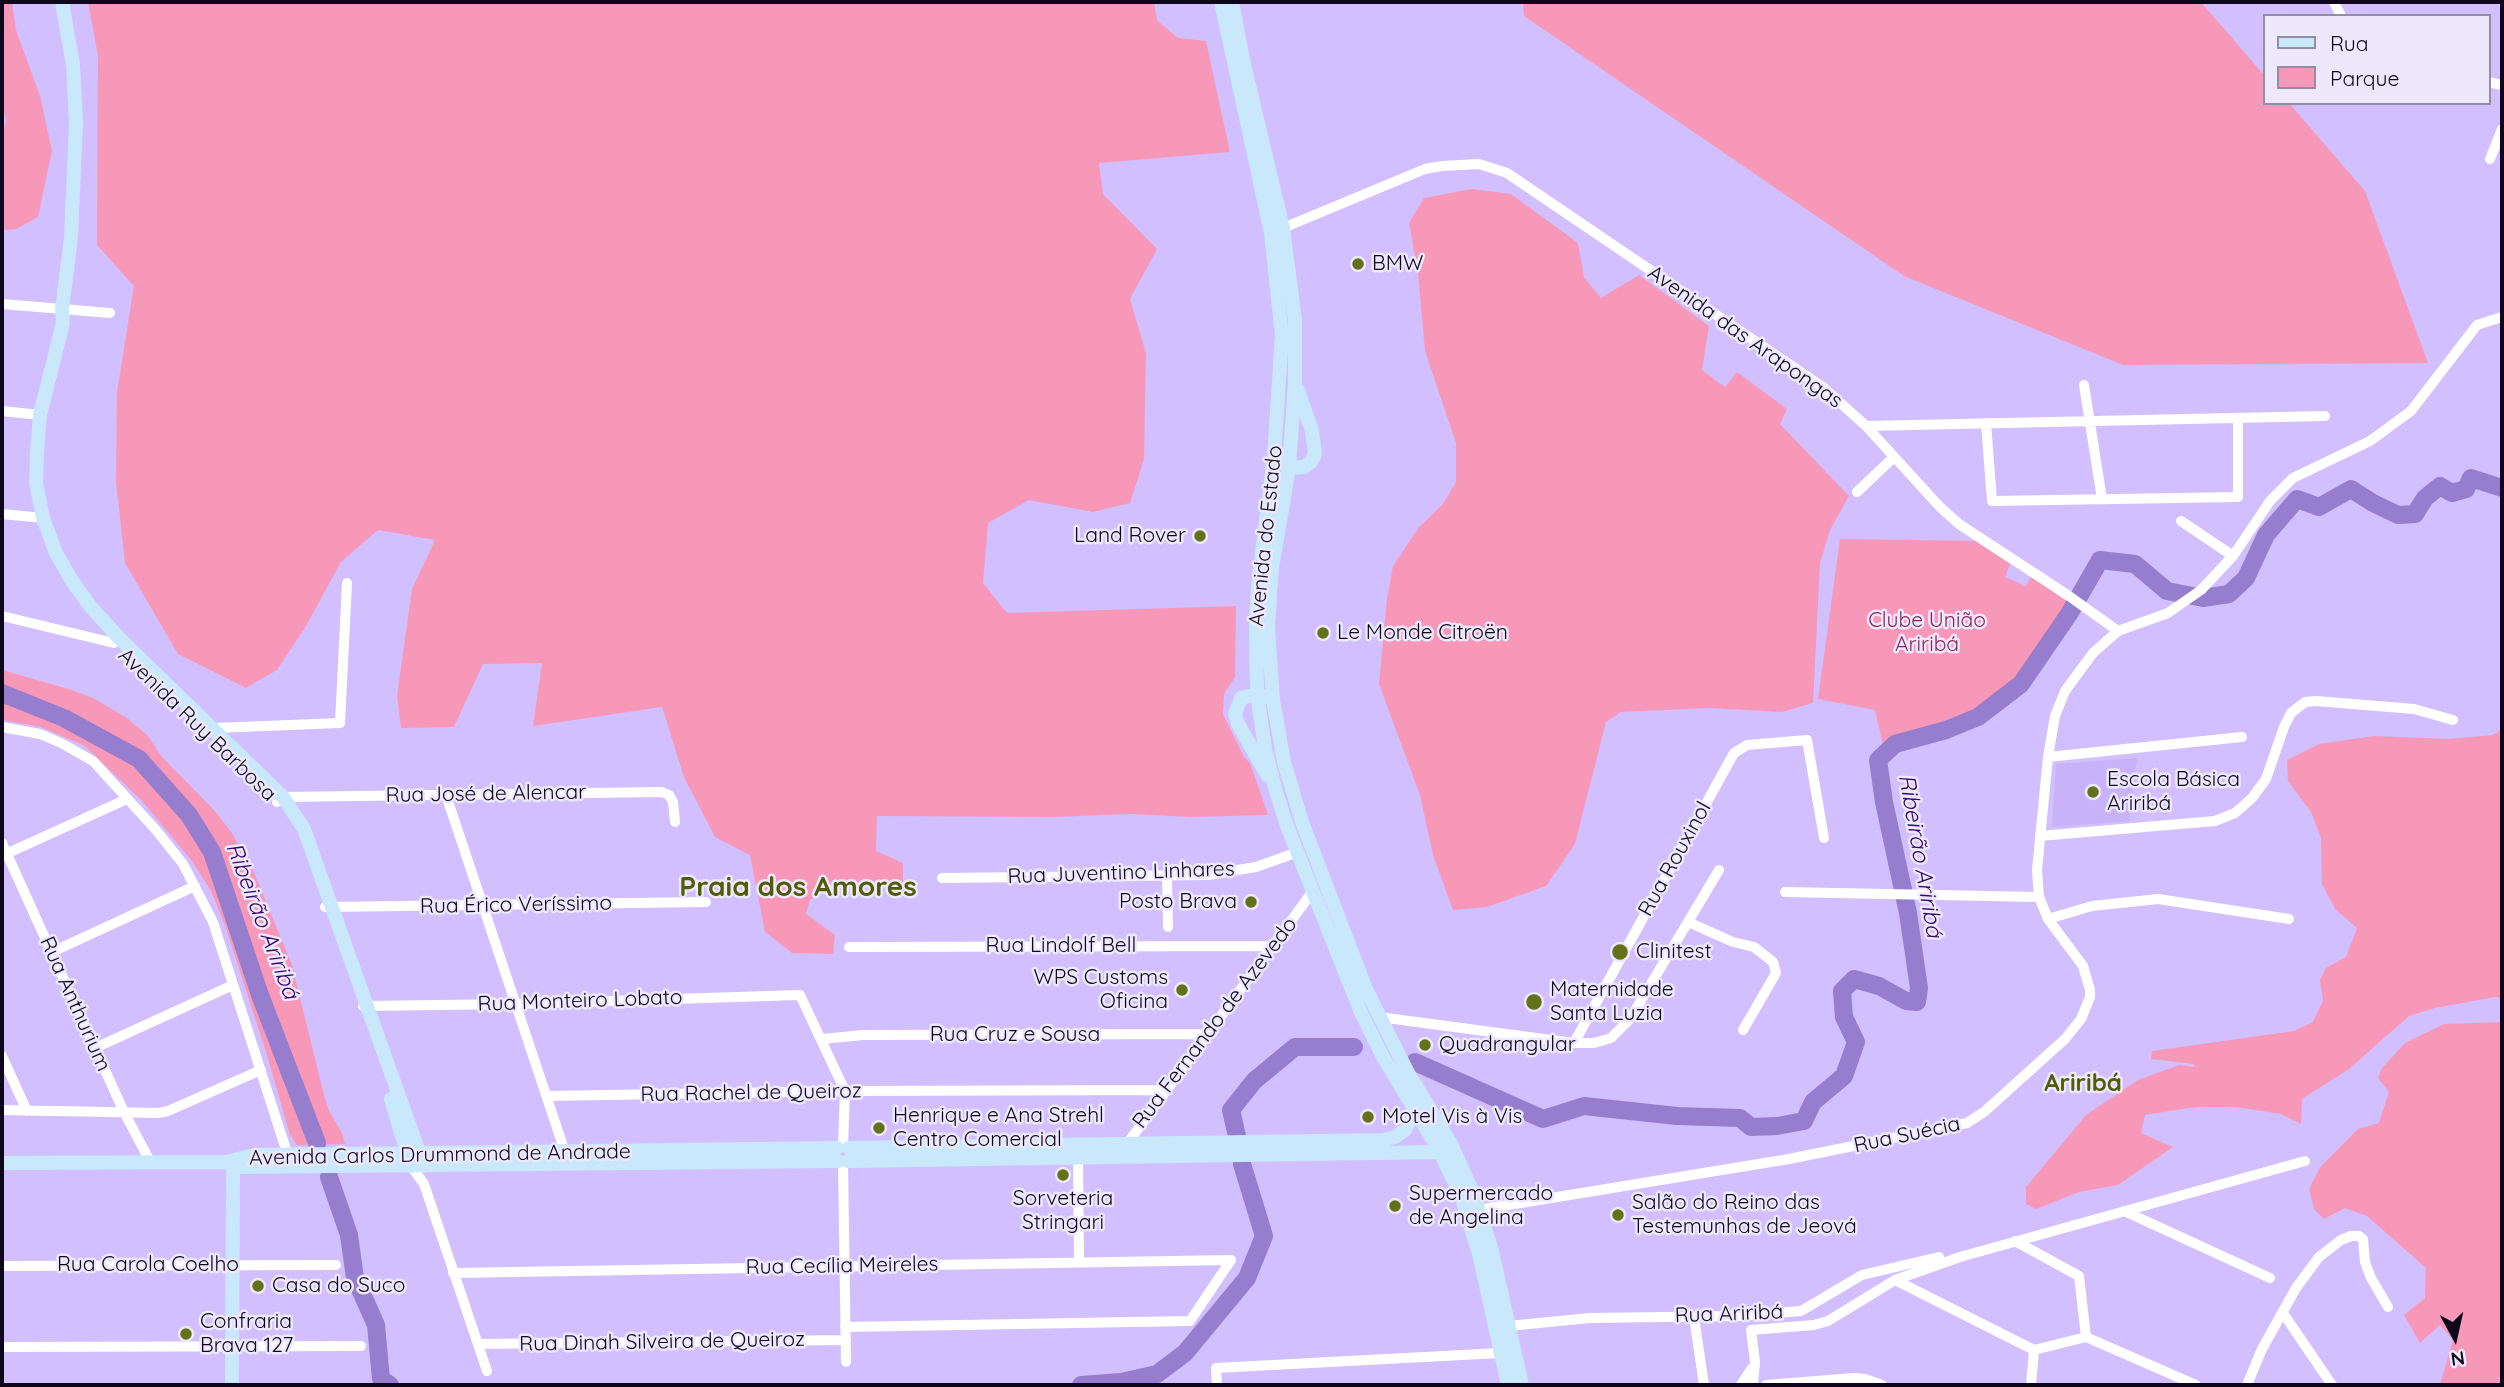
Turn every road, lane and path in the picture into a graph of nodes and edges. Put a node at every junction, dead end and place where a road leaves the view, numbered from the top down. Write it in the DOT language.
graph roads {
  1 [pos="62,2"];
  2 [pos="1221,2"];
  3 [pos="1232,2"];
  4 [pos="2502,129"];
  5 [pos="2490,159"];
  6 [pos="1283,228"];
  7 [pos="2,304"];
  8 [pos="62,309"];
  9 [pos="110,313"];
  10 [pos="2502,317"];
  11 [pos="1295,382"];
  12 [pos="2084,385"];
  13 [pos="2,411"];
  14 [pos="36,415"];
  15 [pos="2325,416"];
  16 [pos="2238,418"];
  17 [pos="2091,421"];
  18 [pos="1986,423"];
  19 [pos="1866,426"];
  20 [pos="1274,456"];
  21 [pos="1894,457"];
  22 [pos="1289,468"];
  23 [pos="1857,492"];
  24 [pos="2102,499"];
  25 [pos="2,514"];
  26 [pos="39,518"];
  27 [pos="2180,521"];
  28 [pos="2233,556"];
  29 [pos="347,583"];
  30 [pos="2,616"];
  31 [pos="2118,631"];
  32 [pos="116,641"];
  33 [pos="1257,694"];
  34 [pos="1273,701"];
  35 [pos="2453,720"];
  36 [pos="2,727"];
  37 [pos="211,730"];
  38 [pos="2242,737"];
  39 [pos="2048,757"];
  40 [pos="1275,788"];
  41 [pos="446,795"];
  42 [pos="127,799"];
  43 [pos="280,800"];
  44 [pos="676,822"];
  45 [pos="2040,836"];
  46 [pos="1824,838"];
  47 [pos="5,848"];
  48 [pos="1297,852"];
  49 [pos="13,870"];
  50 [pos="1719,870"];
  51 [pos="1167,875"];
  52 [pos="2,876"];
  53 [pos="942,878"];
  54 [pos="195,886"];
  55 [pos="1313,891"];
  56 [pos="1785,892"];
  57 [pos="2039,897"];
  58 [pos="706,902"];
  59 [pos="483,905"];
  60 [pos="329,907"];
  61 [pos="2048,919"];
  62 [pos="2289,919"];
  63 [pos="1688,922"];
  64 [pos="1168,927"];
  65 [pos="1273,946"];
  66 [pos="849,947"];
  67 [pos="52,952"];
  68 [pos="233,985"];
  69 [pos="516,1004"];
  70 [pos="364,1006"];
  71 [pos="1379,1017"];
  72 [pos="1743,1030"];
  73 [pos="1208,1034"];
  74 [pos="822,1039"];
  75 [pos="1574,1042"];
  76 [pos="95,1048"];
  77 [pos="1390,1053"];
  78 [pos="2,1056"];
  79 [pos="261,1070"];
  80 [pos="1166,1090"];
  81 [pos="845,1091"];
  82 [pos="547,1096"];
  83 [pos="2,1110"];
  84 [pos="1415,1110"];
  85 [pos="27,1111"];
  86 [pos="124,1112"];
  87 [pos="1383,1147"];
  88 [pos="1122,1150"];
  89 [pos="1078,1151"];
  90 [pos="1440,1152"];
  91 [pos="843,1154"];
  92 [pos="286,1155"];
  93 [pos="567,1158"];
  94 [pos="416,1160"];
  95 [pos="2305,1161"];
  96 [pos="2,1163"];
  97 [pos="151,1163"];
  98 [pos="229,1164"];
  99 [pos="304,1167"];
  100 [pos="1478,1210"];
  101 [pos="2124,1211"];
  102 [pos="2015,1241"];
  103 [pos="1939,1256"];
  104 [pos="1079,1262"];
  105 [pos="232,1264"];
  106 [pos="336,1265"];
  107 [pos="2,1266"];
  108 [pos="844,1266"];
  109 [pos="453,1272"];
  110 [pos="2270,1278"];
  111 [pos="1895,1280"];
  112 [pos="2388,1307"];
  113 [pos="2283,1313"];
  114 [pos="1694,1317"];
  115 [pos="1508,1326"];
  116 [pos="845,1327"];
  117 [pos="2086,1337"];
  118 [pos="846,1340"];
  119 [pos="478,1344"];
  120 [pos="232,1346"];
  121 [pos="361,1346"];
  122 [pos="2,1347"];
  123 [pos="2034,1350"];
  124 [pos="1500,1353"];
  125 [pos="846,1362"];
  126 [pos="1755,1362"];
  127 [pos="487,1371"];
  128 [pos="232,1385"];
  129 [pos="1217,1385"];
  130 [pos="1507,1385"];
  131 [pos="1522,1385"];
  132 [pos="1704,1385"];
  133 [pos="1741,1385"];
  134 [pos="1753,1385"];
  135 [pos="1766,1385"];
  136 [pos="1882,1385"];
  137 [pos="2031,1385"];
  138 [pos="2193,1385"];
  139 [pos="2247,1385"];
  140 [pos="2332,1385"];
  1 -- 8 [label="main road, Avenida Ruy Barbosa"];
  2 -- 20 [label="main road, Avenida do Estado"];
  3 -- 6 [label="main road, Avenida do Estado"];
  4 -- 5 [label="street"];
  6 -- 11 [label="main road, Avenida do Estado"];
  6 -- 19 [label="street, Avenida das Arapongas"];
  7 -- 8 [label="street"];
  8 -- 9 [label="street"];
  8 -- 14 [label="main road, Avenida Ruy Barbosa"];
  10 -- 28 [label="street"];
  11 -- 22 [label="main road, Avenida do Estado"];
  11 -- 22 [label="main road"];
  12 -- 17 [label="street"];
  13 -- 14 [label="street"];
  14 -- 26 [label="main road, Avenida Ruy Barbosa"];
  15 -- 16 [label="street"];
  16 -- 17 [label="street"];
  16 -- 24 [label="street"];
  17 -- 18 [label="street"];
  17 -- 24 [label="street"];
  18 -- 19 [label="street"];
  18 -- 24 [label="street"];
  19 -- 21 [label="street, Avenida das Arapongas"];
  20 -- 22 [label="main road"];
  20 -- 33 [label="main road, Avenida do Estado"];
  21 -- 23 [label="street"];
  21 -- 31 [label="street, Avenida das Arapongas"];
  22 -- 34 [label="main road, Avenida do Estado"];
  25 -- 26 [label="street"];
  26 -- 32 [label="main road, Avenida Ruy Barbosa"];
  27 -- 28 [label="street"];
  28 -- 31 [label="street"];
  29 -- 37 [label="street"];
  30 -- 32 [label="street"];
  31 -- 39 [label="street, Rua Suécia"];
  32 -- 37 [label="main road, Avenida Ruy Barbosa"];
  33 -- 34 [label="main road"];
  33 -- 40 [label="main road, Avenida do Estado"];
  33 -- 40 [label="main road"];
  34 -- 71 [label="main road, Avenida do Estado"];
  35 -- 45 [label="street"];
  36 -- 42 [label="street"];
  37 -- 43 [label="main road, Avenida Ruy Barbosa"];
  38 -- 39 [label="street"];
  39 -- 45 [label="street, Rua Suécia"];
  40 -- 48 [label="main road, Avenida do Estado"];
  41 -- 43 [label="street, Rua José de Alencar"];
  41 -- 44 [label="street, Rua José de Alencar"];
  41 -- 59 [label="street"];
  42 -- 47 [label="street"];
  42 -- 54 [label="street"];
  43 -- 60 [label="main road, Avenida Ruy Barbosa"];
  45 -- 57 [label="street, Rua Suécia"];
  46 -- 75 [label="street, Rua Rouxinol"];
  47 -- 49 [label="street, Rua Anthurium"];
  48 -- 51 [label="street, Rua Juventino Linhares"];
  48 -- 55 [label="main road, Avenida do Estado"];
  49 -- 52 [label="street"];
  49 -- 67 [label="street, Rua Anthurium"];
  50 -- 63 [label="street"];
  51 -- 53 [label="street, Rua Juventino Linhares"];
  51 -- 64 [label="street"];
  54 -- 67 [label="street"];
  54 -- 68 [label="street"];
  55 -- 65 [label="street, Rua Fernando de Azevedo"];
  55 -- 77 [label="main road, Avenida do Estado"];
  56 -- 57 [label="street"];
  57 -- 61 [label="street, Rua Suécia"];
  58 -- 59 [label="street, Rua Érico Veríssimo"];
  59 -- 60 [label="street, Rua Érico Veríssimo"];
  59 -- 69 [label="street"];
  60 -- 70 [label="main road, Avenida Ruy Barbosa"];
  61 -- 62 [label="street"];
  61 -- 100 [label="street, Rua Suécia"];
  63 -- 72 [label="street"];
  63 -- 75 [label="street"];
  65 -- 66 [label="street, Rua Lindolf Bell"];
  65 -- 73 [label="street, Rua Fernando de Azevedo"];
  67 -- 76 [label="street, Rua Anthurium"];
  68 -- 76 [label="street"];
  68 -- 79 [label="street"];
  69 -- 70 [label="street, Rua Monteiro Lobato"];
  69 -- 74 [label="street, Rua Monteiro Lobato"];
  69 -- 82 [label="street"];
  70 -- 94 [label="main road, Avenida Ruy Barbosa"];
  71 -- 75 [label="street"];
  71 -- 77 [label="main road, Avenida do Estado"];
  73 -- 74 [label="street, Rua Cruz e Sousa"];
  73 -- 80 [label="street, Rua Fernando de Azevedo"];
  74 -- 81 [label="street"];
  76 -- 86 [label="street, Rua Anthurium"];
  77 -- 84 [label="main road"];
  77 -- 100 [label="main road"];
  78 -- 85 [label="street"];
  79 -- 86 [label="street"];
  79 -- 92 [label="street"];
  80 -- 81 [label="street, Rua Rachel de Queiroz"];
  80 -- 88 [label="street, Rua Fernando de Azevedo"];
  81 -- 82 [label="street, Rua Rachel de Queiroz"];
  81 -- 91 [label="street"];
  82 -- 93 [label="street"];
  83 -- 85 [label="street"];
  84 -- 87 [label="main road"];
  84 -- 90 [label="main road"];
  85 -- 86 [label="street"];
  86 -- 97 [label="street, Rua Anthurium"];
  87 -- 88 [label="main road, Avenida Carlos Drummond de Andrade"];
  87 -- 90 [label="main road, Avenida Carlos Drummond de Andrade"];
  88 -- 89 [label="main road, Avenida Carlos Drummond de Andrade"];
  89 -- 91 [label="main road, Avenida Carlos Drummond de Andrade"];
  89 -- 104 [label="street"];
  90 -- 124 [label="main road"];
  91 -- 93 [label="main road, Avenida Carlos Drummond de Andrade"];
  91 -- 108 [label="street"];
  92 -- 94 [label="main road, Avenida Carlos Drummond de Andrade"];
  92 -- 98 [label="main road, Avenida Carlos Drummond de Andrade"];
  92 -- 99 [label="street"];
  93 -- 94 [label="main road, Avenida Carlos Drummond de Andrade"];
  94 -- 99 [label="main road, Avenida Carlos Drummond de Andrade"];
  94 -- 109 [label="street, Avenida Ruy Barbosa"];
  95 -- 101 [label="street"];
  96 -- 97 [label="main road, Avenida Carlos Drummond de Andrade"];
  97 -- 98 [label="main road, Avenida Carlos Drummond de Andrade"];
  98 -- 99 [label="main road, Avenida Carlos Drummond de Andrade"];
  98 -- 105 [label="main road"];
  100 -- 115 [label="main road"];
  101 -- 102 [label="street"];
  101 -- 110 [label="street"];
  102 -- 111 [label="street"];
  102 -- 117 [label="street"];
  103 -- 114 [label="street, Rua Ariribá"];
  104 -- 108 [label="street, Rua Cecília Meireles"];
  104 -- 116 [label="street, Rua Cecília Meireles"];
  105 -- 106 [label="street, Rua Carola Coelho"];
  105 -- 107 [label="street, Rua Carola Coelho"];
  105 -- 120 [label="main road"];
  108 -- 109 [label="street, Rua Cecília Meireles"];
  108 -- 116 [label="street"];
  109 -- 119 [label="street, Avenida Ruy Barbosa"];
  111 -- 123 [label="street"];
  111 -- 126 [label="street"];
  112 -- 113 [label="street"];
  113 -- 139 [label="street"];
  113 -- 140 [label="street"];
  114 -- 115 [label="street, Rua Ariribá"];
  114 -- 132 [label="street"];
  115 -- 131 [label="main road"];
  116 -- 118 [label="street"];
  117 -- 123 [label="street"];
  117 -- 138 [label="street"];
  118 -- 119 [label="street, Rua Dinah Silveira de Queiroz"];
  118 -- 125 [label="street"];
  119 -- 127 [label="street, Avenida Ruy Barbosa"];
  120 -- 121 [label="street"];
  120 -- 122 [label="street"];
  120 -- 128 [label="main road"];
  123 -- 137 [label="street"];
  124 -- 129 [label="street"];
  124 -- 130 [label="main road"];
  126 -- 133 [label="street"];
  126 -- 134 [label="street"];
  135 -- 136 [label="street"];
}
